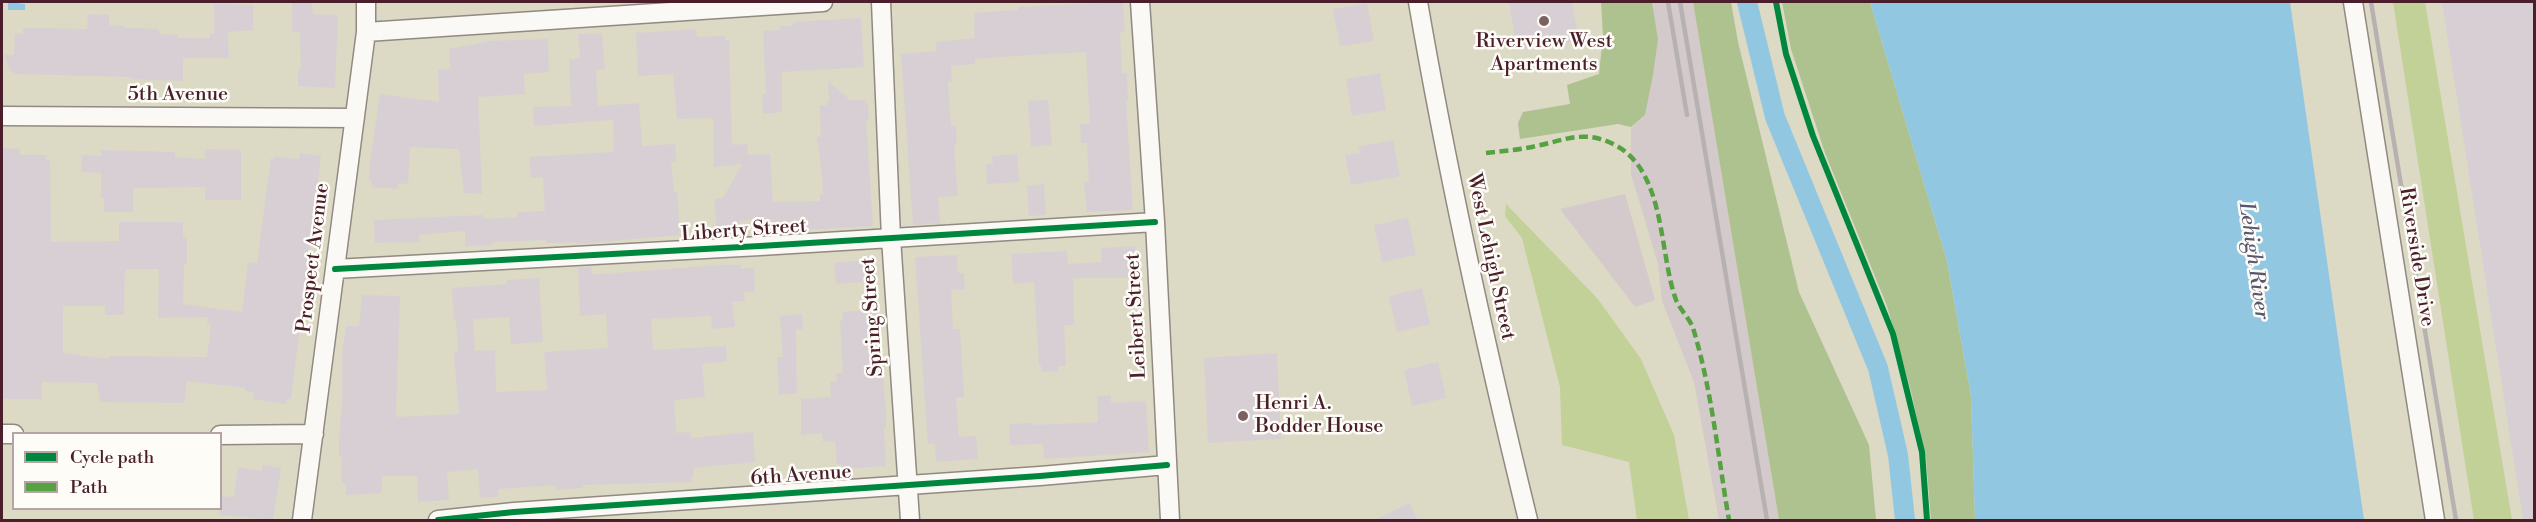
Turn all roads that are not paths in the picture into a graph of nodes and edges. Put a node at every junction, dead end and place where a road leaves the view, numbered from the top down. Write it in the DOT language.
graph roads {
  1 [pos="366,2"];
  2 [pos="823,2"];
  3 [pos="881,2"];
  4 [pos="1140,2"];
  5 [pos="1418,2"];
  6 [pos="2353,2"];
  7 [pos="366,32"];
  8 [pos="2,116"];
  9 [pos="355,118"];
  10 [pos="1155,222"];
  11 [pos="891,238"];
  12 [pos="335,269"];
  13 [pos="314,434"];
  14 [pos="222,435"];
  15 [pos="1167,465"];
  16 [pos="907,485"];
  17 [pos="302,520"];
  18 [pos="438,520"];
  19 [pos="910,520"];
  20 [pos="1170,520"];
  21 [pos="1528,520"];
  22 [pos="2435,520"];
  1 -- 7 [label="street, Prospect Avenue"];
  2 -- 7 [label="street"];
  3 -- 11 [label="street, Spring Street"];
  4 -- 10 [label="street, Leibert Street"];
  5 -- 21 [label="street, West Lehigh Street"];
  6 -- 22 [label="street, Riverside Drive"];
  7 -- 9 [label="street, Prospect Avenue"];
  8 -- 9 [label="street, 5th Avenue"];
  9 -- 12 [label="street, Prospect Avenue"];
  10 -- 11 [label="street, Liberty Street"];
  10 -- 15 [label="street, Leibert Street"];
  11 -- 12 [label="street, Liberty Street"];
  11 -- 16 [label="street, Spring Street"];
  12 -- 13 [label="street, Prospect Avenue"];
  13 -- 14 [label="street"];
  13 -- 17 [label="street, Prospect Avenue"];
  15 -- 16 [label="street, 6th Avenue"];
  15 -- 20 [label="street, Leibert Street"];
  16 -- 18 [label="street, 6th Avenue"];
  16 -- 19 [label="street, Spring Street"];
}
